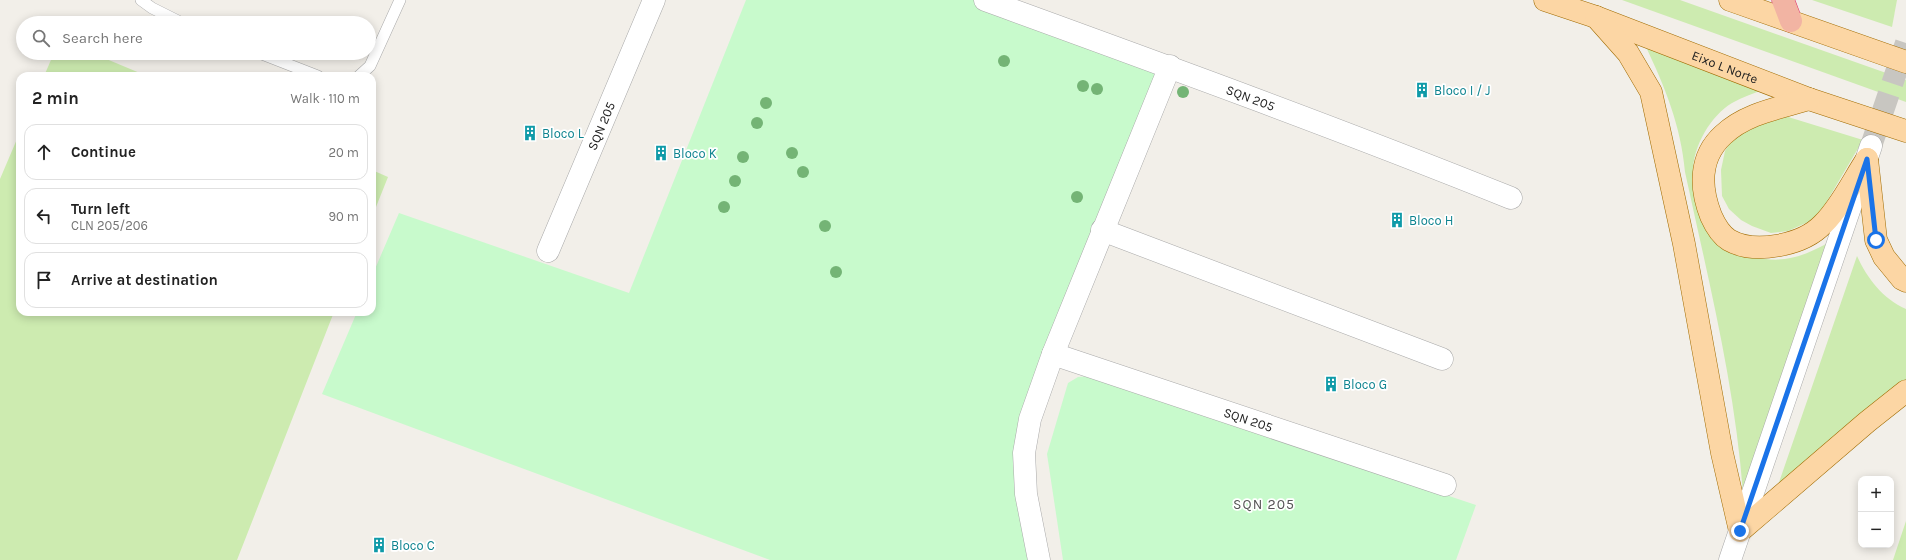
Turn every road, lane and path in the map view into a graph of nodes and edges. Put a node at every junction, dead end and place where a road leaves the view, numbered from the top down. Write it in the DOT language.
graph roads {
  1 [pos="141,0"];
  2 [pos="400,0"];
  3 [pos="654,0"];
  4 [pos="985,0"];
  5 [pos="1545,0"];
  6 [pos="1730,0"];
  7 [pos="1783,0"];
  8 [pos="168,16"];
  9 [pos="1596,18"];
  10 [pos="1791,21"];
  11 [pos="376,53"];
  12 [pos="277,60"];
  13 [pos="373,60"];
  14 [pos="1906,62"];
  15 [pos="1170,66"];
  16 [pos="308,72"];
  17 [pos="363,72"];
  18 [pos="1809,99"];
  19 [pos="1906,131"];
  20 [pos="1869,152"];
  21 [pos="1511,198"];
  22 [pos="1102,230"];
  23 [pos="548,251"];
  24 [pos="1906,281"];
  25 [pos="1053,354"];
  26 [pos="1442,359"];
  27 [pos="1906,391"];
  28 [pos="1445,485"];
  29 [pos="1740,531"];
  30 [pos="1039,560"];
  31 [pos="1730,560"];
  1 -- 8 [label="lane"];
  2 -- 11 [label="lane"];
  3 -- 23 [label="street, SQN 205"];
  4 -- 15 [label="street, SQN 205"];
  5 -- 9 [label="main road, Eixo L Norte"];
  6 -- 10 [label="main road"];
  7 -- 10 [label="highway"];
  9 -- 18 [label="main road, Eixo L Norte"];
  9 -- 29 [label="main road"];
  10 -- 14 [label="main road"];
  12 -- 16 [label="lane"];
  13 -- 17 [label="lane"];
  15 -- 21 [label="street, SQN 205"];
  15 -- 22 [label="street"];
  18 -- 19 [label="main road, Eixo L Norte"];
  18 -- 20 [label="main road"];
  20 -- 24 [label="main road"];
  20 -- 29 [label="street"];
  22 -- 25 [label="street"];
  22 -- 26 [label="street"];
  25 -- 28 [label="street, SQN 205"];
  25 -- 30 [label="street"];
  27 -- 29 [label="main road"];
  29 -- 31 [label="street"];
}
